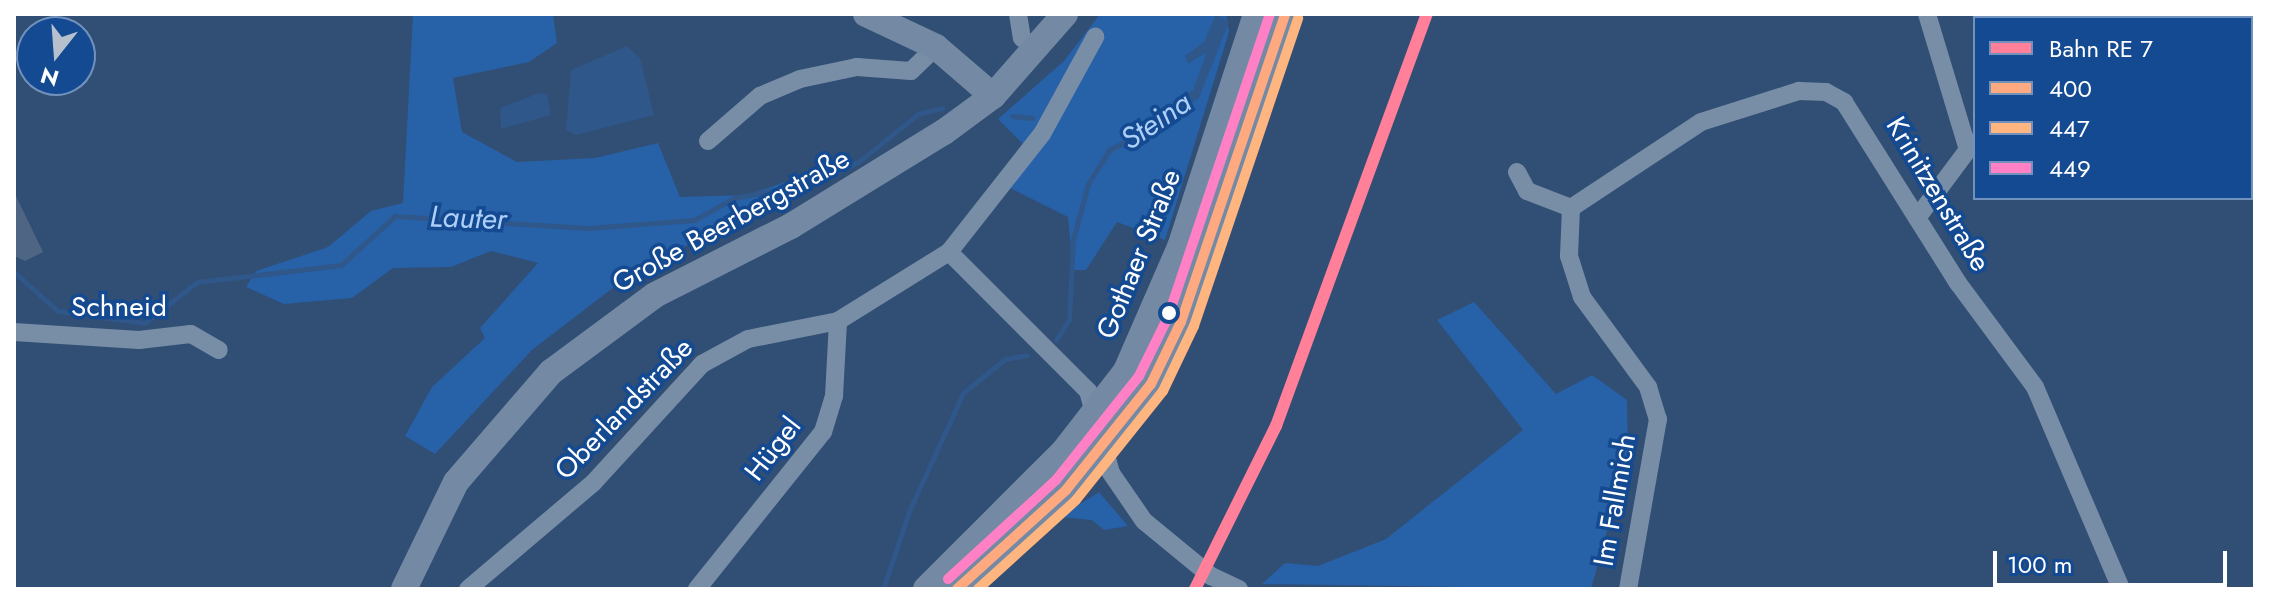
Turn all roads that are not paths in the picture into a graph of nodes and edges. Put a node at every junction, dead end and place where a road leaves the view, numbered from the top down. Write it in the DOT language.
graph roads {
  1 [pos="866,14"];
  2 [pos="1018,14"];
  3 [pos="1065,14"];
  4 [pos="1256,14"];
  5 [pos="1285,14"];
  6 [pos="1927,14"];
  7 [pos="1095,37"];
  8 [pos="936,47"];
  9 [pos="1037,51"];
  10 [pos="993,96"];
  11 [pos="708,141"];
  12 [pos="1971,145"];
  13 [pos="1517,172"];
  14 [pos="1571,208"];
  15 [pos="1917,218"];
  16 [pos="949,252"];
  17 [pos="838,321"];
  18 [pos="14,332"];
  19 [pos="219,350"];
  20 [pos="1095,415"];
  21 [pos="1102,449"];
  22 [pos="404,589"];
  23 [pos="468,589"];
  24 [pos="697,589"];
  25 [pos="926,589"];
  26 [pos="957,589"];
  27 [pos="1239,589"];
  28 [pos="1628,589"];
  29 [pos="2121,589"];
  1 -- 8 [label="main road"];
  2 -- 9 [label="street"];
  3 -- 9 [label="main road, Große Beerbergstraße"];
  4 -- 20 [label="main road, Gothaer Straße"];
  5 -- 21 [label="main road, Gothaer Straße"];
  6 -- 12 [label="street"];
  7 -- 16 [label="street, Oberlandstraße"];
  8 -- 10 [label="main road"];
  8 -- 11 [label="street"];
  9 -- 10 [label="main road, Große Beerbergstraße"];
  10 -- 22 [label="main road, Große Beerbergstraße"];
  12 -- 15 [label="street"];
  13 -- 14 [label="street"];
  14 -- 15 [label="street, Krinitzenstraße"];
  14 -- 28 [label="street, Im Fallmich"];
  15 -- 29 [label="street, Krinitzenstraße"];
  16 -- 17 [label="street, Oberlandstraße"];
  16 -- 20 [label="street"];
  17 -- 23 [label="street, Oberlandstraße"];
  17 -- 24 [label="street, Hügel"];
  18 -- 19 [label="street, Schneid"];
  20 -- 21 [label="street"];
  20 -- 25 [label="main road, Gothaer Straße"];
  21 -- 26 [label="main road, Gothaer Straße"];
  21 -- 27 [label="street"];
}
